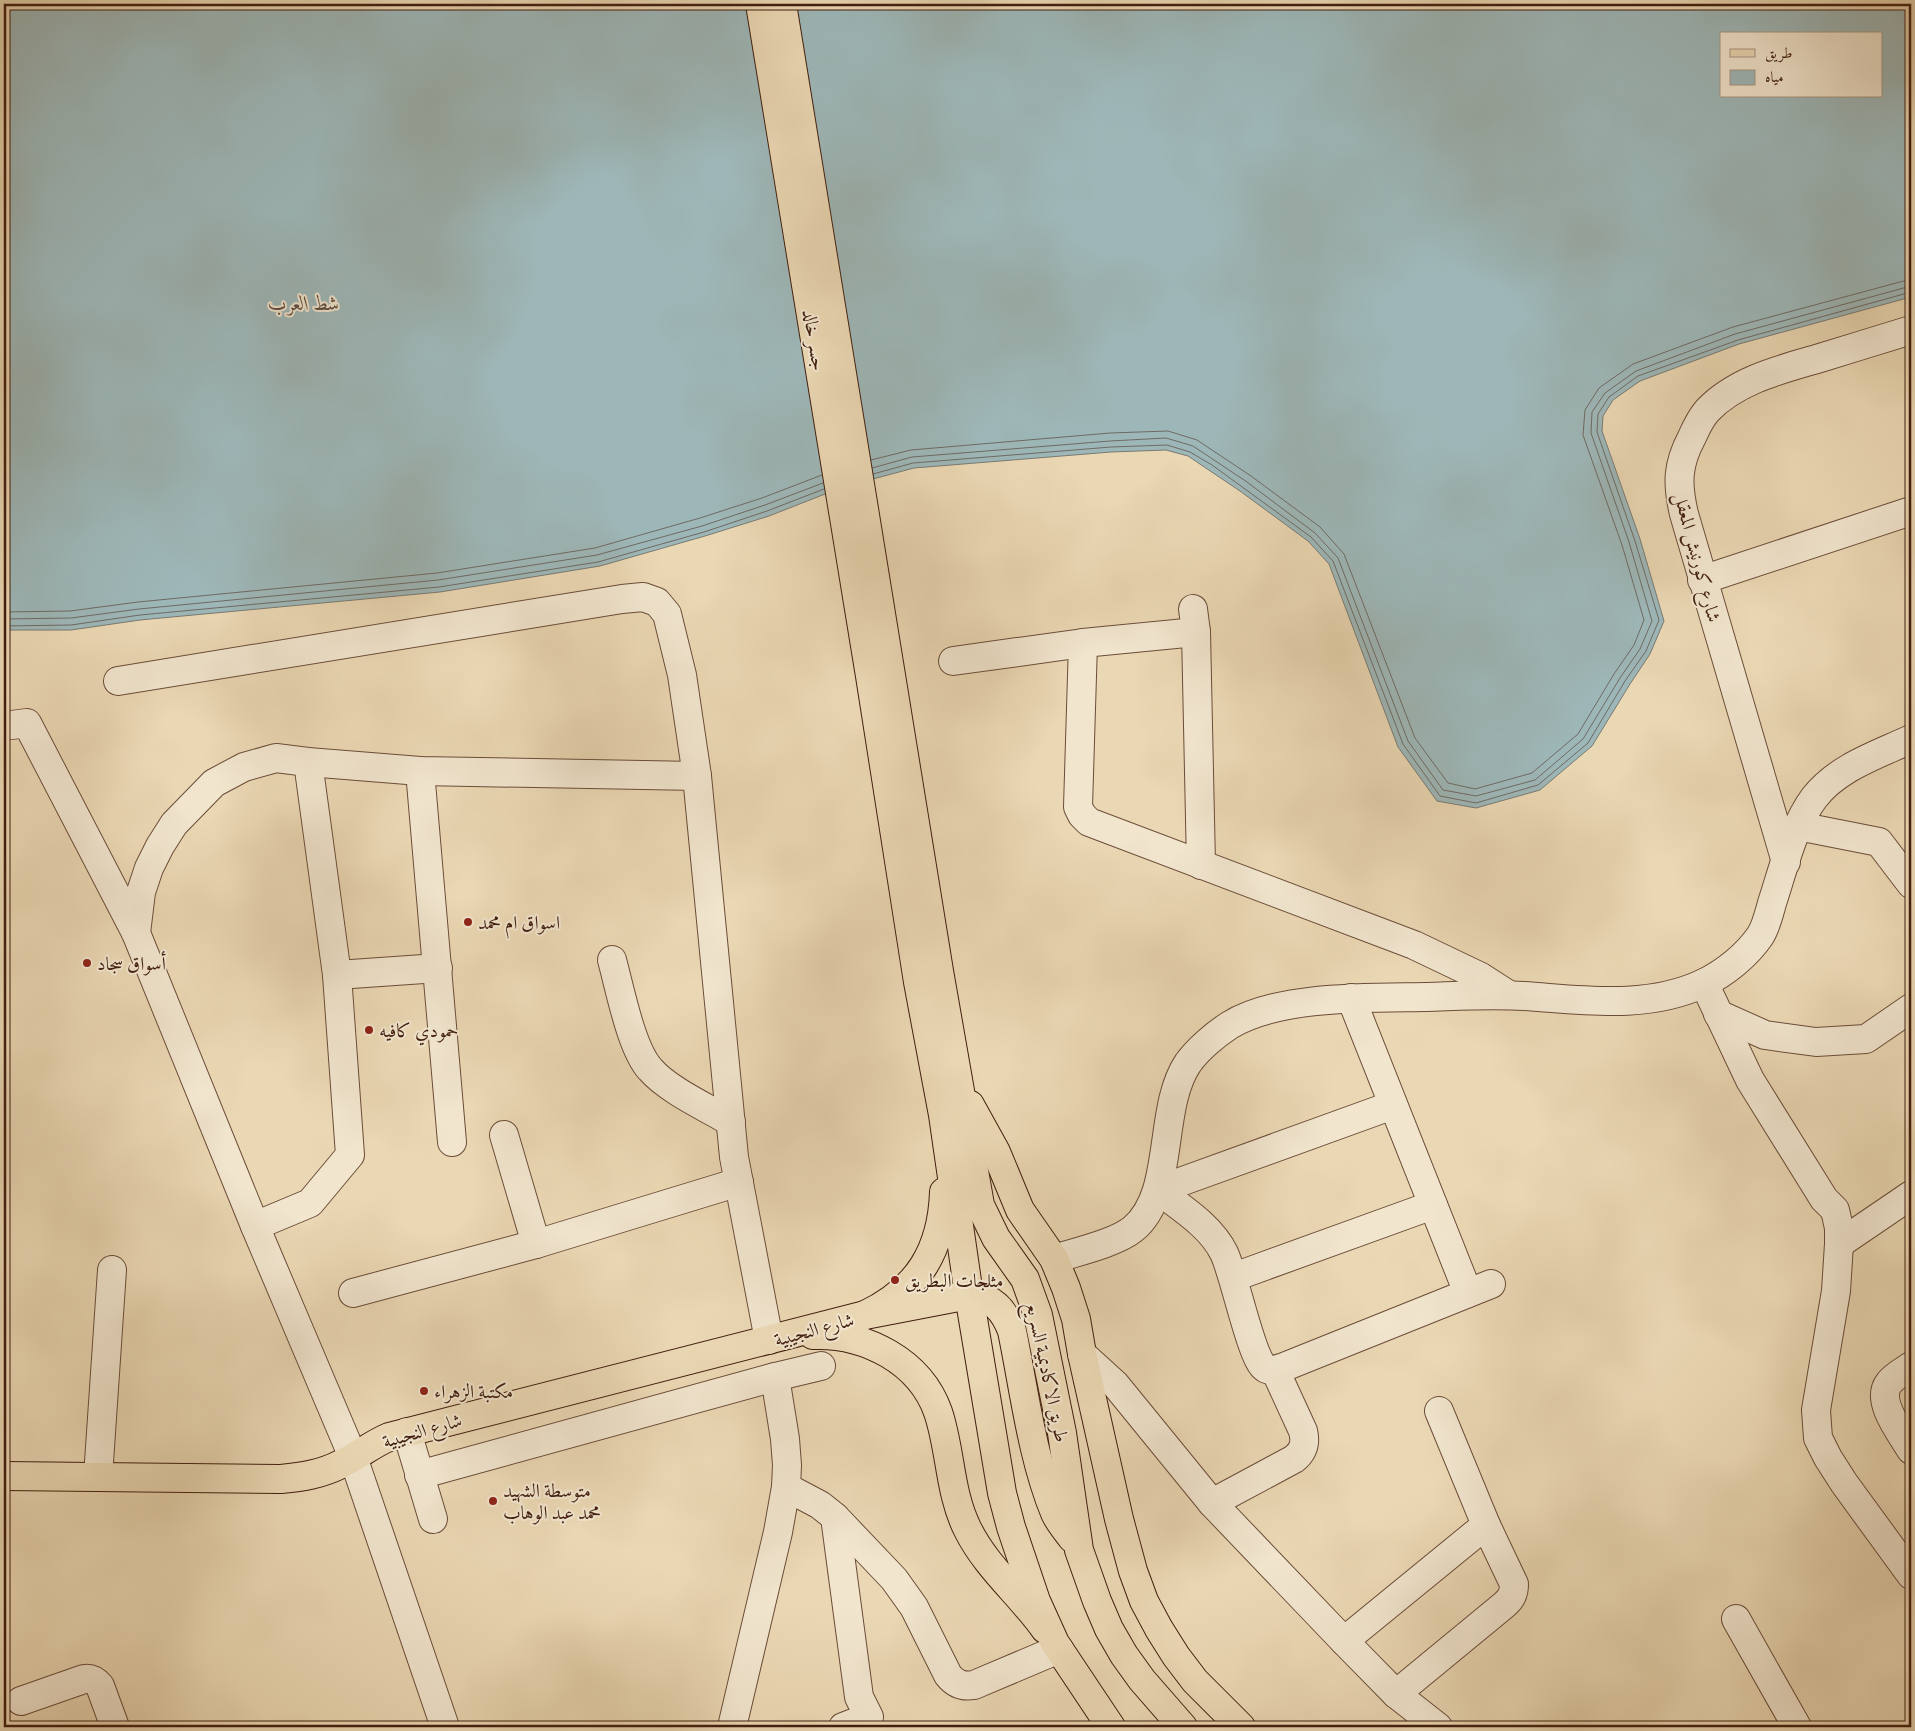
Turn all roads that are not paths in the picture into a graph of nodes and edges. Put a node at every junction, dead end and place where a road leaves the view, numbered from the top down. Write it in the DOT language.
graph roads {
  1 [pos="760,4"];
  2 [pos="782,4"];
  3 [pos="1911,330"];
  4 [pos="1911,511"];
  5 [pos="1702,580"];
  6 [pos="1083,643"];
  7 [pos="953,661"];
  8 [pos="880,674"];
  9 [pos="118,680"];
  10 [pos="4,726"];
  11 [pos="1911,740"];
  12 [pos="308,762"];
  13 [pos="420,770"];
  14 [pos="697,776"];
  15 [pos="1798,826"];
  16 [pos="1786,862"];
  17 [pos="1201,865"];
  18 [pos="1911,884"];
  19 [pos="136,933"];
  20 [pos="612,960"];
  21 [pos="438,968"];
  22 [pos="337,975"];
  23 [pos="928,976"];
  24 [pos="1704,983"];
  25 [pos="1509,995"];
  26 [pos="1351,998"];
  27 [pos="1911,1008"];
  28 [pos="1718,1014"];
  29 [pos="960,1092"];
  30 [pos="1393,1105"];
  31 [pos="731,1122"];
  32 [pos="504,1135"];
  33 [pos="946,1138"];
  34 [pos="452,1142"];
  35 [pos="739,1182"];
  36 [pos="1158,1190"];
  37 [pos="1911,1195"];
  38 [pos="1433,1205"];
  39 [pos="255,1226"];
  40 [pos="536,1244"];
  41 [pos="1839,1244"];
  42 [pos="1054,1259"];
  43 [pos="112,1270"];
  44 [pos="1234,1277"];
  45 [pos="353,1292"];
  46 [pos="969,1295"];
  47 [pos="865,1315"];
  48 [pos="774,1339"];
  49 [pos="1082,1354"];
  50 [pos="821,1366"];
  51 [pos="1911,1366"];
  52 [pos="1275,1370"];
  53 [pos="775,1377"];
  54 [pos="1439,1411"];
  55 [pos="407,1432"];
  56 [pos="1911,1450"];
  57 [pos="353,1457"];
  58 [pos="420,1475"];
  59 [pos="4,1476"];
  60 [pos="98,1477"];
  61 [pos="786,1487"];
  62 [pos="1212,1503"];
  63 [pos="835,1517"];
  64 [pos="433,1519"];
  65 [pos="1486,1524"];
  66 [pos="1079,1550"];
  67 [pos="1911,1575"];
  68 [pos="1736,1619"];
  69 [pos="1344,1641"];
  70 [pos="1057,1646"];
  71 [pos="1396,1694"];
  72 [pos="20,1701"];
  73 [pos="115,1727"];
  74 [pos="445,1727"];
  75 [pos="732,1727"];
  76 [pos="843,1727"];
  77 [pos="1111,1727"];
  78 [pos="1184,1727"];
  79 [pos="1241,1727"];
  80 [pos="1438,1727"];
  81 [pos="1797,1727"];
  1 -- 8 [label="main road, جسر خالد"];
  2 -- 8 [label="main road, جسر خالد"];
  3 -- 5 [label="street, شارع كورنيش المعقل"];
  4 -- 5 [label="street"];
  5 -- 16 [label="street, شارع كورنيش المعقل"];
  6 -- 7 [label="street"];
  6 -- 17 [label="street"];
  6 -- 17 [label="street"];
  8 -- 23 [label="main road"];
  9 -- 14 [label="street"];
  10 -- 19 [label="street"];
  11 -- 15 [label="street"];
  12 -- 13 [label="street"];
  12 -- 19 [label="street"];
  12 -- 22 [label="street"];
  13 -- 14 [label="street"];
  13 -- 21 [label="street"];
  14 -- 31 [label="street"];
  15 -- 16 [label="street"];
  15 -- 18 [label="street"];
  16 -- 24 [label="street"];
  17 -- 25 [label="street"];
  19 -- 39 [label="street"];
  20 -- 31 [label="street"];
  21 -- 22 [label="street"];
  21 -- 34 [label="street"];
  22 -- 39 [label="street"];
  23 -- 29 [label="main road, طريق الاكاديمية السريع"];
  23 -- 33 [label="main road"];
  24 -- 25 [label="street"];
  24 -- 28 [label="street"];
  25 -- 26 [label="street"];
  26 -- 30 [label="street"];
  26 -- 36 [label="street"];
  27 -- 28 [label="street"];
  28 -- 41 [label="street"];
  29 -- 42 [label="main road"];
  29 -- 66 [label="main road, طريق الاكاديمية السريع"];
  30 -- 36 [label="street"];
  30 -- 38 [label="street"];
  31 -- 35 [label="street"];
  32 -- 40 [label="street"];
  33 -- 46 [label="main road"];
  33 -- 47 [label="main road"];
  35 -- 40 [label="street"];
  35 -- 48 [label="street"];
  36 -- 42 [label="street"];
  36 -- 44 [label="street"];
  37 -- 41 [label="street"];
  38 -- 44 [label="street"];
  38 -- 52 [label="street"];
  39 -- 57 [label="street"];
  40 -- 45 [label="street"];
  41 -- 67 [label="street"];
  42 -- 49 [label="main road"];
  43 -- 60 [label="street"];
  44 -- 52 [label="street"];
  46 -- 47 [label="main road"];
  46 -- 66 [label="main road"];
  46 -- 70 [label="main road"];
  47 -- 48 [label="main road, شارع النجيبية"];
  48 -- 55 [label="main road, شارع النجيبية"];
  48 -- 70 [label="main road"];
  49 -- 62 [label="street"];
  49 -- 79 [label="main road"];
  50 -- 53 [label="street"];
  51 -- 56 [label="street"];
  52 -- 62 [label="street"];
  53 -- 58 [label="street"];
  53 -- 61 [label="street"];
  54 -- 65 [label="street"];
  55 -- 57 [label="main road, شارع النجيبية"];
  55 -- 58 [label="street"];
  57 -- 60 [label="main road, شارع النجيبية"];
  57 -- 74 [label="street"];
  58 -- 64 [label="street"];
  59 -- 60 [label="main road, شارع النجيبية"];
  61 -- 63 [label="street"];
  61 -- 75 [label="street"];
  62 -- 69 [label="street"];
  63 -- 70 [label="street"];
  63 -- 76 [label="street"];
  65 -- 69 [label="street"];
  65 -- 71 [label="street"];
  66 -- 78 [label="main road, طريق الاكاديمية السريع"];
  68 -- 81 [label="street"];
  69 -- 71 [label="street"];
  70 -- 77 [label="main road"];
  71 -- 80 [label="street"];
  72 -- 73 [label="street"];
}
